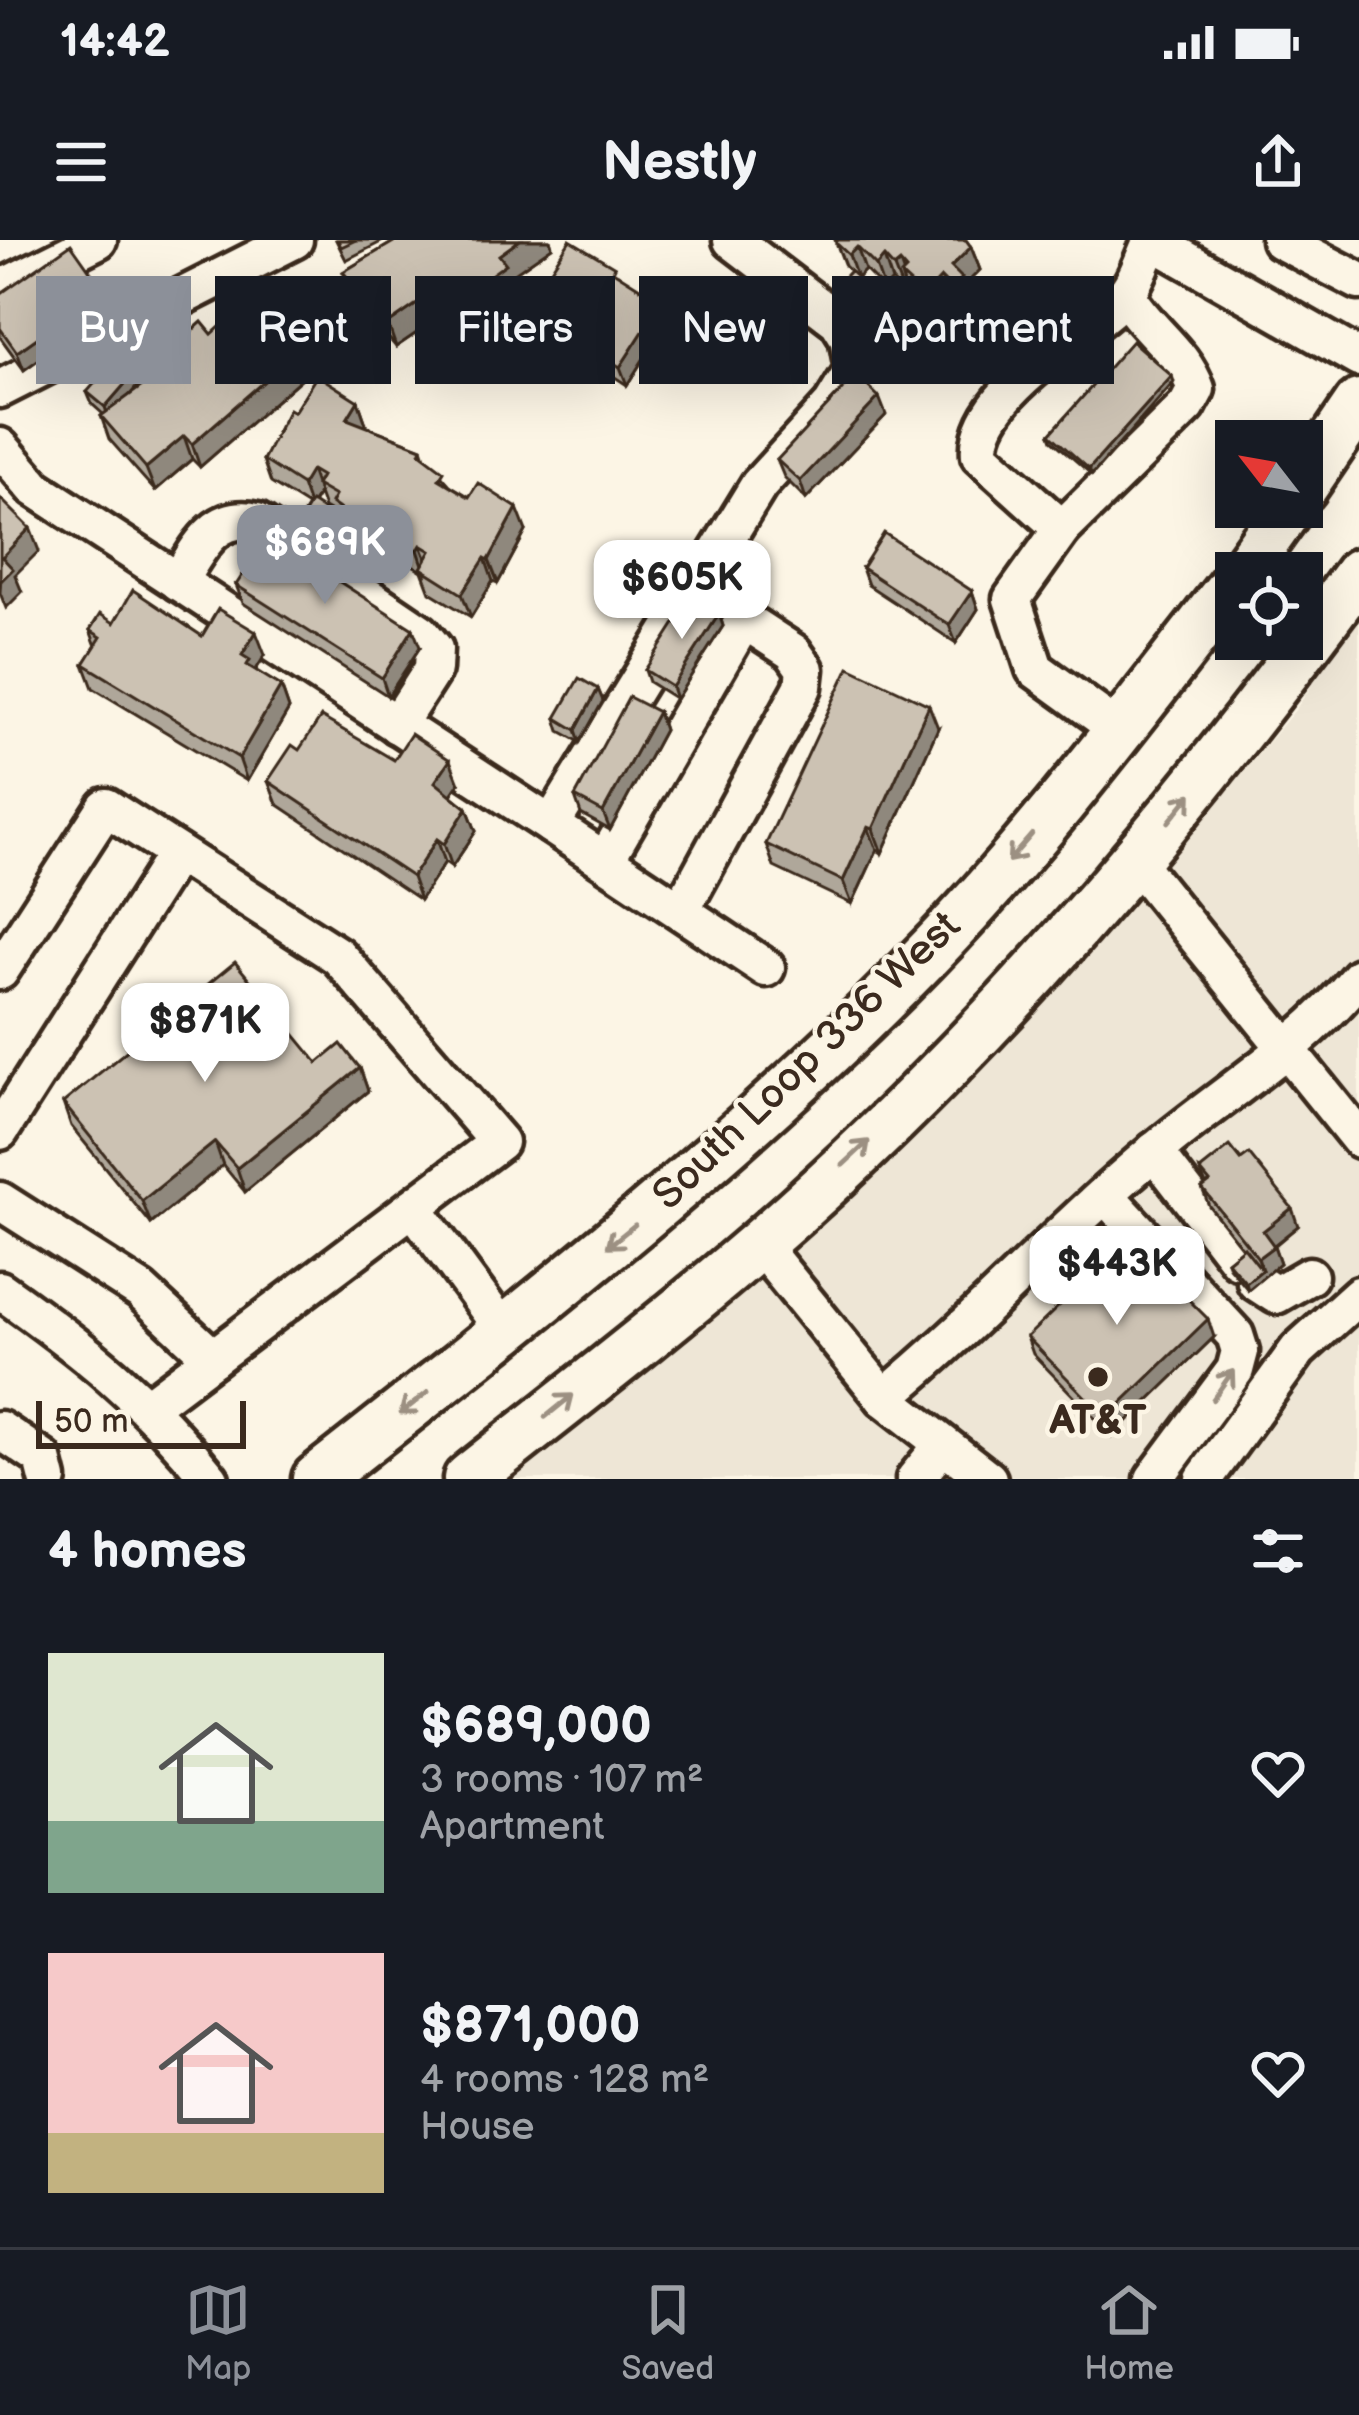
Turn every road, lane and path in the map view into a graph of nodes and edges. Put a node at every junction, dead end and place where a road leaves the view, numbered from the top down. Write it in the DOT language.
graph roads {
  1 [pos="98,240"];
  2 [pos="294,240"];
  3 [pos="732,240"];
  4 [pos="1152,240"];
  5 [pos="1280,240"];
  6 [pos="1359,281"];
  7 [pos="0,289"];
  8 [pos="1126,296"];
  9 [pos="1359,358"];
  10 [pos="0,389"];
  11 [pos="1359,404"];
  12 [pos="0,447"];
  13 [pos="1323,457"];
  14 [pos="1062,529"];
  15 [pos="1359,573"];
  16 [pos="178,581"];
  17 [pos="695,589"];
  18 [pos="1215,608"];
  19 [pos="744,620"];
  20 [pos="397,725"];
  21 [pos="1119,730"];
  22 [pos="551,825"];
  23 [pos="178,853"];
  24 [pos="606,859"];
  25 [pos="1136,862"];
  26 [pos="681,910"];
  27 [pos="766,968"];
  28 [pos="0,970"];
  29 [pos="1359,977"];
  30 [pos="1287,1048"];
  31 [pos="0,1131"];
  32 [pos="1359,1138"];
  33 [pos="1154,1151"];
  34 [pos="1106,1196"];
  35 [pos="0,1201"];
  36 [pos="413,1207"];
  37 [pos="759,1244"];
  38 [pos="1309,1276"];
  39 [pos="0,1290"];
  40 [pos="1359,1295"];
  41 [pos="505,1331"];
  42 [pos="213,1358"];
  43 [pos="884,1398"];
  44 [pos="148,1407"];
  45 [pos="0,1430"];
  46 [pos="942,1446"];
  47 [pos="48,1479"];
  48 [pos="210,1479"];
  49 [pos="317,1479"];
  50 [pos="468,1479"];
  51 [pos="915,1479"];
  52 [pos="988,1479"];
  53 [pos="1154,1479"];
  54 [pos="1204,1479"];
  1 -- 7 [label="street"];
  2 -- 10 [label="street"];
  3 -- 17 [label="street"];
  4 -- 8 [label="street"];
  4 -- 9 [label="street"];
  5 -- 6 [label="street"];
  8 -- 14 [label="street"];
  8 -- 14 [label="street"];
  11 -- 13 [label="main road"];
  12 -- 16 [label="street"];
  14 -- 21 [label="street"];
  25 -- 15 [label="main road, one-way"];
  16 -- 20 [label="street"];
  16 -- 20 [label="street"];
  17 -- 19 [label="street"];
  17 -- 22 [label="street"];
  18 -- 21 [label="main road, South Loop 336 West"];
  19 -- 24 [label="street"];
  19 -- 26 [label="street"];
  20 -- 22 [label="street"];
  21 -- 41 [label="main road, South Loop 336 West, one-way"];
  22 -- 24 [label="street"];
  23 -- 28 [label="street"];
  23 -- 31 [label="street"];
  23 -- 36 [label="street"];
  24 -- 26 [label="street"];
  25 -- 30 [label="street"];
  37 -- 25 [label="main road, one-way"];
  26 -- 27 [label="street"];
  29 -- 30 [label="street"];
  30 -- 32 [label="street"];
  30 -- 33 [label="street"];
  33 -- 34 [label="street"];
  33 -- 38 [label="street"];
  34 -- 43 [label="street"];
  53 -- 34 [label="street, one-way"];
  35 -- 42 [label="street"];
  36 -- 41 [label="street"];
  36 -- 42 [label="street"];
  37 -- 43 [label="street"];
  50 -- 37 [label="main road, one-way"];
  39 -- 44 [label="street"];
  40 -- 54 [label="street"];
  41 -- 49 [label="main road, South Loop 336 West, one-way"];
  42 -- 44 [label="street"];
  43 -- 46 [label="street"];
  44 -- 48 [label="street"];
  45 -- 47 [label="street"];
  46 -- 51 [label="street"];
  46 -- 52 [label="street"];
}
